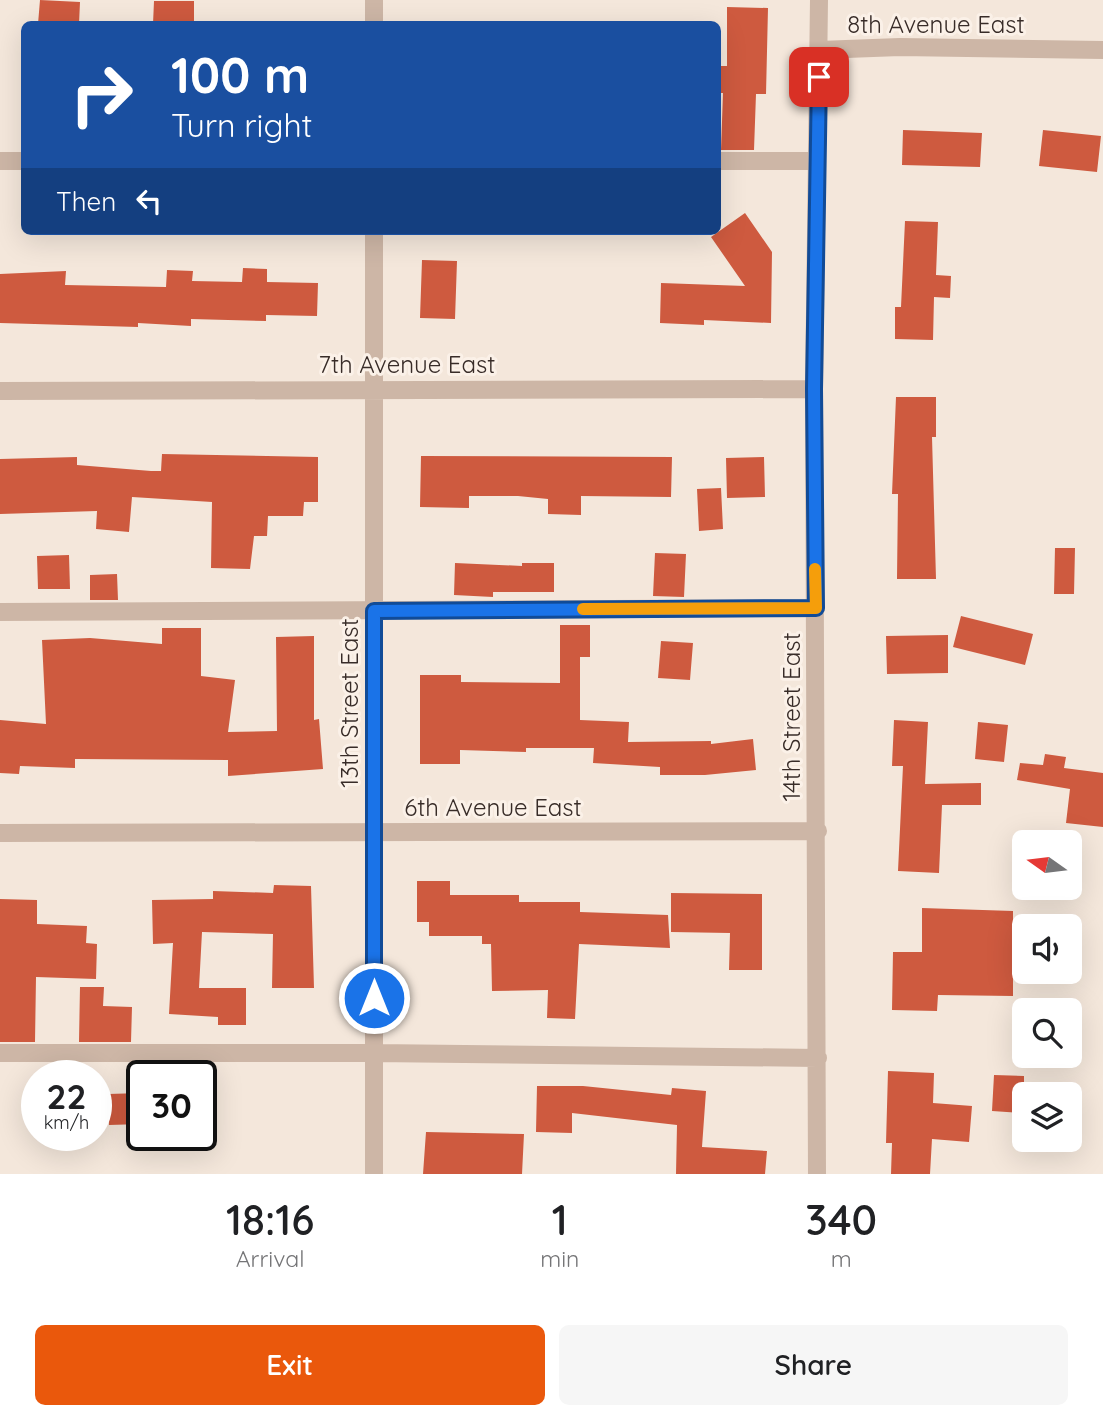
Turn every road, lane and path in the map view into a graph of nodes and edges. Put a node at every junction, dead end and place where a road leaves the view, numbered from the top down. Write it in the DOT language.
graph roads {
  1 [pos="374,0"];
  2 [pos="819,0"];
  3 [pos="374,21"];
  4 [pos="819,50"];
  5 [pos="1103,50"];
  6 [pos="0,161"];
  7 [pos="21,161"];
  8 [pos="817,161"];
  9 [pos="721,162"];
  10 [pos="374,235"];
  11 [pos="374,389"];
  12 [pos="814,389"];
  13 [pos="0,391"];
  14 [pos="816,608"];
  15 [pos="374,611"];
  16 [pos="0,612"];
  17 [pos="818,831"];
  18 [pos="0,833"];
  19 [pos="374,834"];
  20 [pos="0,1053"];
  21 [pos="374,1053"];
  22 [pos="818,1058"];
  23 [pos="374,1174"];
  24 [pos="817,1174"];
  1 -- 3 [label="street"];
  2 -- 4 [label="street, 8th Avenue East"];
  4 -- 5 [label="street, 8th Avenue East"];
  4 -- 8 [label="street, 14th Street East"];
  6 -- 7 [label="street"];
  8 -- 9 [label="street"];
  8 -- 12 [label="street, 14th Street East"];
  10 -- 11 [label="street, 13th Street East"];
  11 -- 12 [label="street, 7th Avenue East"];
  11 -- 13 [label="street, 7th Avenue East"];
  11 -- 15 [label="street, 13th Street East"];
  12 -- 14 [label="street, 14th Street East"];
  14 -- 15 [label="street"];
  14 -- 17 [label="street, 14th Street East"];
  15 -- 16 [label="street"];
  15 -- 19 [label="street, 13th Street East"];
  17 -- 19 [label="street, 6th Avenue East"];
  17 -- 22 [label="street, 14th Street East"];
  18 -- 19 [label="street, 6th Avenue East"];
  19 -- 21 [label="street, 13th Street East"];
  20 -- 21 [label="street"];
  21 -- 22 [label="street"];
  21 -- 23 [label="street, 13th Street East"];
  22 -- 24 [label="street, 14th Street East"];
}
